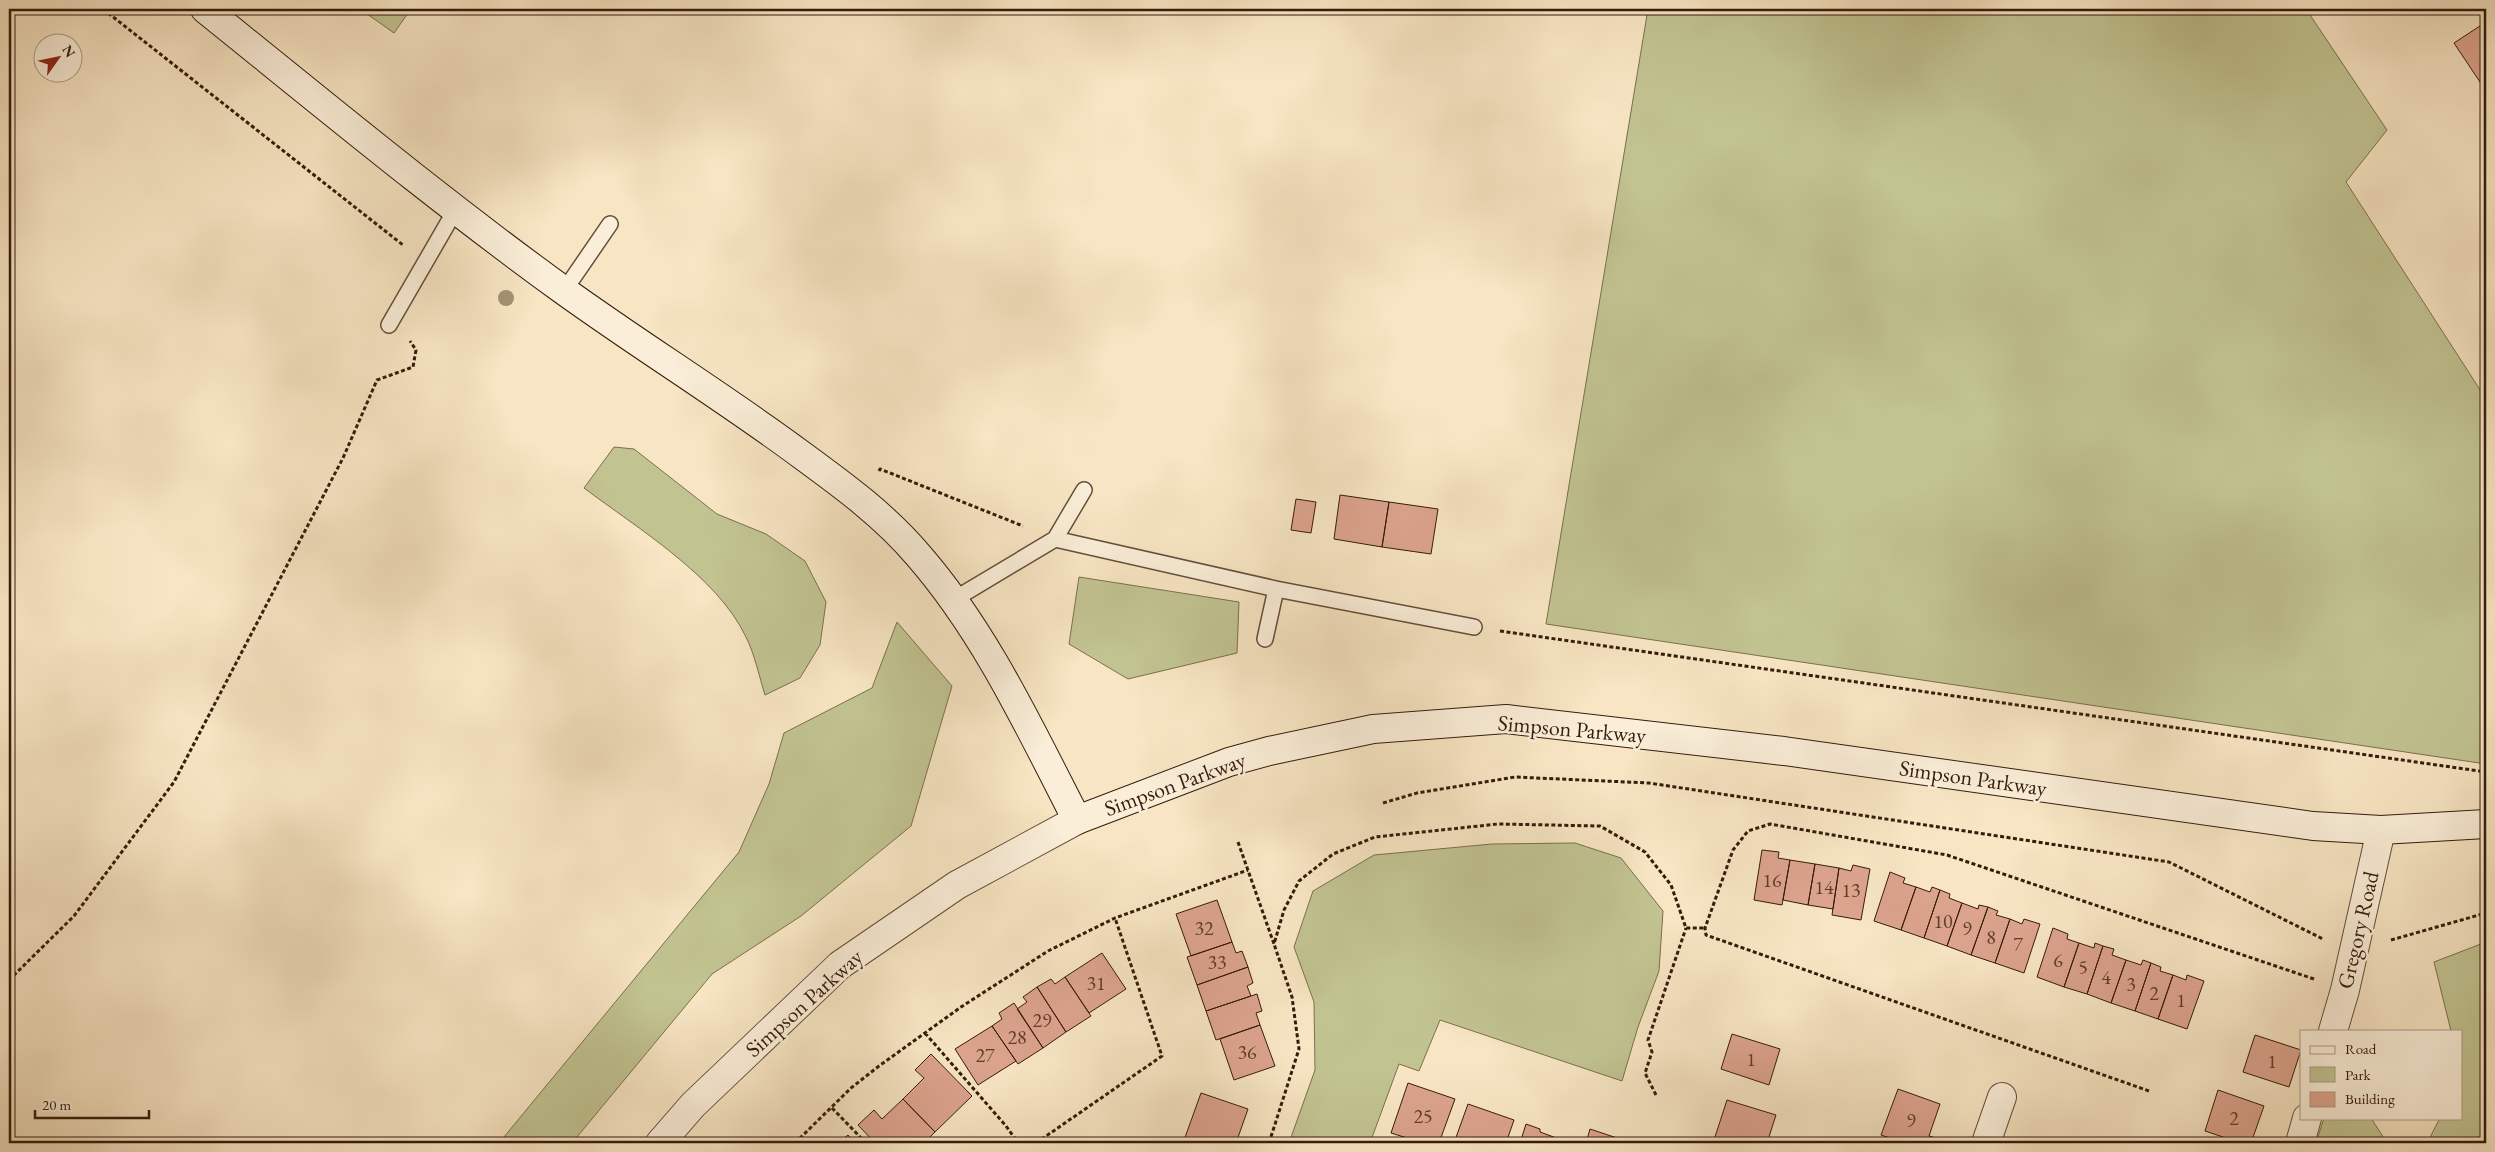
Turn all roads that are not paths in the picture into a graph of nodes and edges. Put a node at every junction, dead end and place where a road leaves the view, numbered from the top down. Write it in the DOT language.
graph roads {
  1 [pos="205,9"];
  2 [pos="456,209"];
  3 [pos="610,224"];
  4 [pos="564,291"];
  5 [pos="392,319"];
  6 [pos="1084,490"];
  7 [pos="1055,539"];
  8 [pos="1276,589"];
  9 [pos="953,600"];
  10 [pos="1474,627"];
  11 [pos="1265,639"];
  12 [pos="1077,820"];
  13 [pos="2486,824"];
  14 [pos="2381,830"];
  15 [pos="2333,1030"];
  16 [pos="2002,1097"];
  17 [pos="2306,1120"];
  18 [pos="660,1143"];
  19 [pos="1986,1143"];
  20 [pos="2300,1143"];
  1 -- 2 [label="main road"];
  2 -- 4 [label="main road"];
  2 -- 5 [label="lane"];
  3 -- 4 [label="lane"];
  4 -- 9 [label="main road"];
  6 -- 7 [label="lane"];
  7 -- 8 [label="lane"];
  7 -- 9 [label="lane"];
  8 -- 10 [label="lane"];
  8 -- 11 [label="lane"];
  9 -- 12 [label="main road"];
  12 -- 14 [label="main road, Simpson Parkway"];
  12 -- 18 [label="main road, Simpson Parkway"];
  13 -- 14 [label="main road, Simpson Parkway"];
  14 -- 15 [label="main road, Gregory Road"];
  16 -- 19 [label="main road"];
  17 -- 20 [label="main road"];
}
